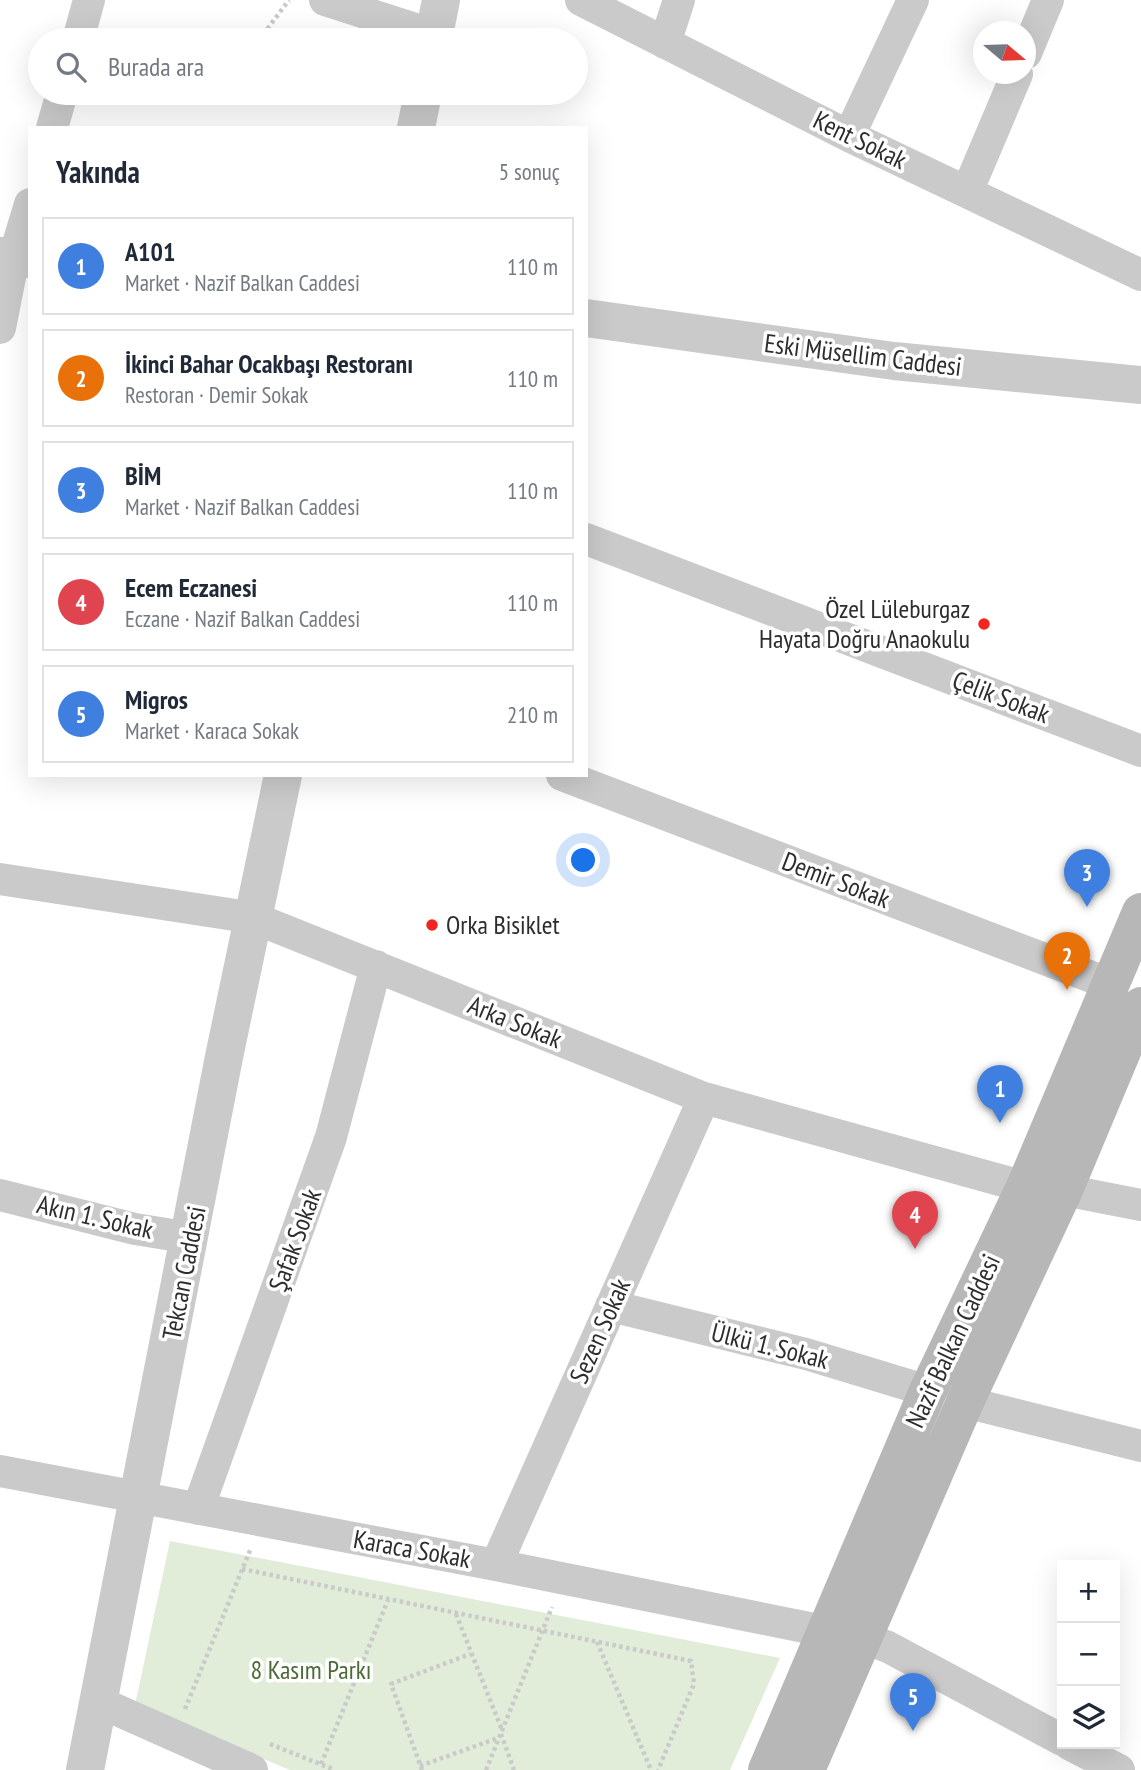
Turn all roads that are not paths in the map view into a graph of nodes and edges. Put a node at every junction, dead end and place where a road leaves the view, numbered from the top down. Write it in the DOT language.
graph roads {
  1 [pos="89,0"];
  2 [pos="325,0"];
  3 [pos="581,0"];
  4 [pos="679,0"];
  5 [pos="913,0"];
  6 [pos="1048,0"];
  7 [pos="436,25"];
  8 [pos="81,28"];
  9 [pos="1036,29"];
  10 [pos="665,43"];
  11 [pos="1013,84"];
  12 [pos="59,105"];
  13 [pos="421,105"];
  14 [pos="53,126"];
  15 [pos="416,126"];
  16 [pos="849,135"];
  17 [pos="967,192"];
  18 [pos="28,211"];
  19 [pos="15,257"];
  20 [pos="1141,275"];
  21 [pos="588,318"];
  22 [pos="0,328"];
  23 [pos="1139,377"];
  24 [pos="588,541"];
  25 [pos="1141,751"];
  26 [pos="283,777"];
  27 [pos="567,777"];
  28 [pos="0,879"];
  29 [pos="1141,912"];
  30 [pos="254,918"];
  31 [pos="376,967"];
  32 [pos="1110,984"];
  33 [pos="1141,1006"];
  34 [pos="704,1098"];
  35 [pos="1026,1187"];
  36 [pos="1064,1190"];
  37 [pos="0,1195"];
  38 [pos="1141,1205"];
  39 [pos="191,1238"];
  40 [pos="611,1306"];
  41 [pos="928,1391"];
  42 [pos="965,1402"];
  43 [pos="1141,1446"];
  44 [pos="0,1471"];
  45 [pos="140,1496"];
  46 [pos="198,1509"];
  47 [pos="496,1564"];
  48 [pos="824,1631"];
  49 [pos="862,1637"];
  50 [pos="99,1702"];
  51 [pos="1057,1737"];
  52 [pos="1078,1749"];
  53 [pos="85,1770"];
  54 [pos="252,1770"];
  55 [pos="767,1770"];
  56 [pos="806,1770"];
  57 [pos="1118,1770"];
  1 -- 8 [label="street"];
  2 -- 7 [label="street"];
  3 -- 10 [label="street, Kent Sokak"];
  4 -- 10 [label="street"];
  5 -- 16 [label="street"];
  6 -- 9 [label="street"];
  10 -- 16 [label="street, Kent Sokak"];
  11 -- 17 [label="street"];
  12 -- 14 [label="street"];
  13 -- 15 [label="street"];
  16 -- 17 [label="street, Kent Sokak"];
  17 -- 20 [label="street, Kent Sokak"];
  18 -- 19 [label="street"];
  19 -- 22 [label="street"];
  21 -- 23 [label="street, Eski Müsellim Caddesi"];
  24 -- 25 [label="street, Çelik Sokak"];
  26 -- 30 [label="street, Tekcan Caddesi"];
  27 -- 32 [label="street, Demir Sokak"];
  28 -- 30 [label="street, Arka Sokak"];
  29 -- 32 [label="main road, Nazif Balkan Caddesi"];
  30 -- 31 [label="street, Arka Sokak"];
  30 -- 39 [label="street, Tekcan Caddesi"];
  31 -- 34 [label="street, Arka Sokak"];
  31 -- 46 [label="street, Şafak Sokak"];
  32 -- 35 [label="main road, Nazif Balkan Caddesi"];
  33 -- 36 [label="main road, Nazif Balkan Caddesi"];
  34 -- 35 [label="street, Arka Sokak"];
  34 -- 40 [label="street, Sezen Sokak"];
  35 -- 36 [label="main road"];
  35 -- 41 [label="main road, Nazif Balkan Caddesi"];
  36 -- 38 [label="street"];
  36 -- 42 [label="main road, Nazif Balkan Caddesi"];
  37 -- 39 [label="street, Akın 1. Sokak"];
  39 -- 45 [label="street, Tekcan Caddesi"];
  40 -- 41 [label="street, Ülkü 1. Sokak"];
  40 -- 47 [label="street, Sezen Sokak"];
  41 -- 48 [label="main road, Nazif Balkan Caddesi"];
  42 -- 43 [label="street"];
  42 -- 49 [label="main road, Nazif Balkan Caddesi"];
  44 -- 45 [label="street, Karaca Sokak"];
  45 -- 46 [label="street, Karaca Sokak"];
  45 -- 50 [label="street, Tekcan Caddesi"];
  46 -- 47 [label="street, Karaca Sokak"];
  47 -- 48 [label="street, Karaca Sokak"];
  48 -- 55 [label="main road, Nazif Balkan Caddesi"];
  49 -- 51 [label="street"];
  49 -- 56 [label="main road, Nazif Balkan Caddesi"];
  50 -- 53 [label="street, Tekcan Caddesi"];
  50 -- 54 [label="street"];
  52 -- 57 [label="street"];
}
